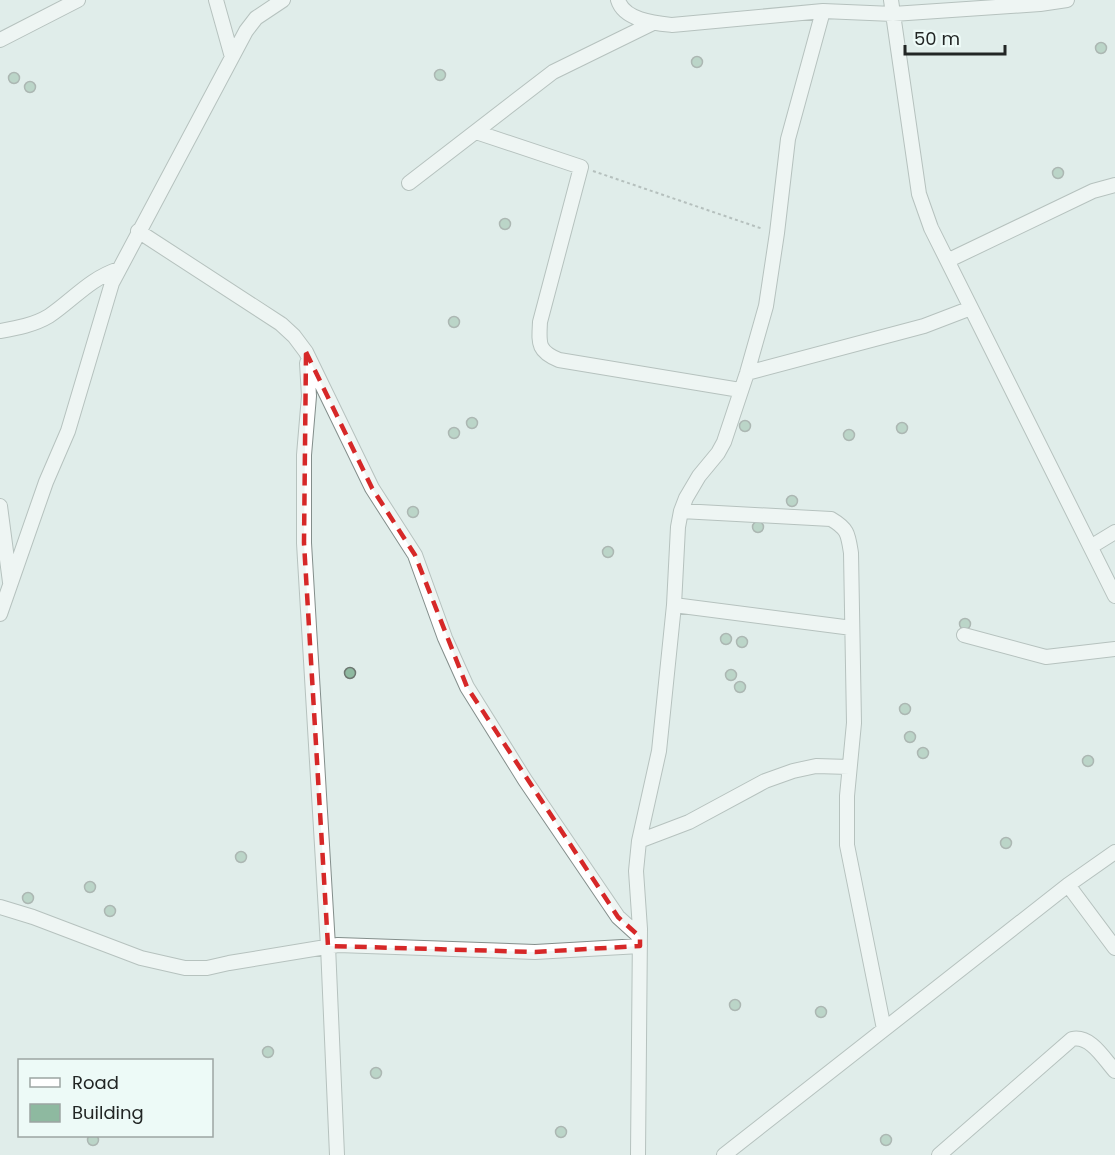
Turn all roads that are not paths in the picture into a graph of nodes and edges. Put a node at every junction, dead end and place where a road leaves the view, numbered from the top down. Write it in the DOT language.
graph roads {
  1 [pos="78,0"];
  2 [pos="216,0"];
  3 [pos="283,0"];
  4 [pos="618,0"];
  5 [pos="1067,0"];
  6 [pos="892,7"];
  7 [pos="823,11"];
  8 [pos="653,23"];
  9 [pos="0,40"];
  10 [pos="232,57"];
  11 [pos="476,132"];
  12 [pos="409,183"];
  13 [pos="1115,185"];
  14 [pos="138,231"];
  15 [pos="948,260"];
  16 [pos="119,269"];
  17 [pos="971,308"];
  18 [pos="0,331"];
  19 [pos="306,352"];
  20 [pos="747,373"];
  21 [pos="740,390"];
  22 [pos="0,506"];
  23 [pos="681,511"];
  24 [pos="1115,532"];
  25 [pos="1092,546"];
  26 [pos="10,584"];
  27 [pos="1115,596"];
  28 [pos="674,605"];
  29 [pos="0,614"];
  30 [pos="852,628"];
  31 [pos="964,635"];
  32 [pos="1115,649"];
  33 [pos="849,767"];
  34 [pos="639,841"];
  35 [pos="1115,852"];
  36 [pos="1068,885"];
  37 [pos="0,907"];
  38 [pos="640,942"];
  39 [pos="328,946"];
  40 [pos="1115,948"];
  41 [pos="884,1029"];
  42 [pos="1115,1071"];
  43 [pos="338,1155"];
  44 [pos="638,1155"];
  45 [pos="724,1155"];
  46 [pos="939,1155"];
  1 -- 9 [label="street"];
  2 -- 10 [label="street"];
  3 -- 10 [label="street"];
  4 -- 8 [label="street"];
  5 -- 6 [label="street"];
  6 -- 7 [label="street"];
  6 -- 15 [label="street"];
  7 -- 8 [label="street"];
  7 -- 20 [label="street"];
  8 -- 11 [label="street"];
  10 -- 14 [label="street"];
  11 -- 12 [label="street"];
  11 -- 21 [label="street"];
  13 -- 15 [label="street"];
  14 -- 16 [label="street"];
  14 -- 19 [label="street"];
  15 -- 17 [label="street"];
  16 -- 18 [label="street"];
  16 -- 26 [label="street"];
  17 -- 20 [label="street"];
  17 -- 25 [label="street"];
  19 -- 38 [label="street"];
  19 -- 39 [label="street"];
  20 -- 21 [label="street"];
  21 -- 23 [label="street"];
  22 -- 26 [label="street"];
  23 -- 28 [label="street"];
  23 -- 30 [label="street"];
  24 -- 25 [label="street"];
  25 -- 27 [label="street"];
  26 -- 29 [label="street"];
  28 -- 30 [label="street"];
  28 -- 34 [label="street"];
  30 -- 33 [label="street"];
  31 -- 32 [label="street"];
  33 -- 34 [label="street"];
  33 -- 41 [label="street"];
  34 -- 38 [label="street"];
  35 -- 36 [label="street"];
  36 -- 40 [label="street"];
  36 -- 41 [label="street"];
  37 -- 39 [label="street"];
  38 -- 39 [label="street"];
  38 -- 44 [label="street"];
  39 -- 43 [label="street"];
  41 -- 45 [label="street"];
  42 -- 46 [label="street"];
}
